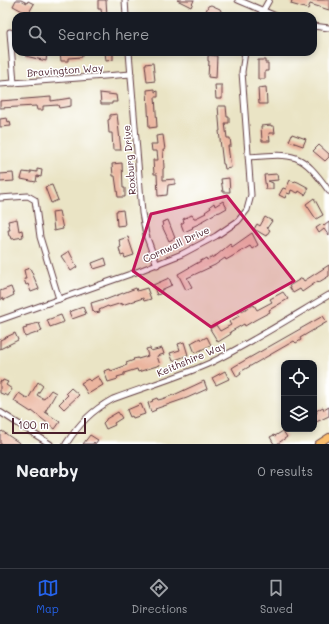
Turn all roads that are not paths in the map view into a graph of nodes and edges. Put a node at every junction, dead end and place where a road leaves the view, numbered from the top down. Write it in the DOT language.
graph roads {
  1 [pos="125,0"];
  2 [pos="238,0"];
  3 [pos="269,0"];
  4 [pos="126,12"];
  5 [pos="259,12"];
  6 [pos="262,12"];
  7 [pos="317,26"];
  8 [pos="329,28"];
  9 [pos="10,32"];
  10 [pos="129,56"];
  11 [pos="244,56"];
  12 [pos="131,74"];
  13 [pos="14,83"];
  14 [pos="0,84"];
  15 [pos="249,157"];
  16 [pos="329,191"];
  17 [pos="0,198"];
  18 [pos="157,264"];
  19 [pos="329,295"];
  20 [pos="59,298"];
  21 [pos="0,320"];
  22 [pos="0,412"];
  23 [pos="329,437"];
  24 [pos="50,444"];
  25 [pos="66,444"];
  26 [pos="318,444"];
  1 -- 4 [label="street"];
  2 -- 5 [label="street"];
  3 -- 6 [label="street"];
  7 -- 8 [label="street"];
  9 -- 13 [label="street"];
  10 -- 12 [label="street, Roxburg Drive"];
  11 -- 15 [label="street, Cornwall Drive"];
  12 -- 13 [label="street, Bravington Way"];
  12 -- 18 [label="street, Roxburg Drive"];
  13 -- 14 [label="street, Bravington Way"];
  15 -- 16 [label="street"];
  15 -- 18 [label="street, Cornwall Drive"];
  17 -- 20 [label="street"];
  18 -- 20 [label="street, Cornwall Drive"];
  19 -- 25 [label="street, Keithshire Way"];
  20 -- 21 [label="street, Cornwall Drive"];
  22 -- 24 [label="street"];
  23 -- 26 [label="main road"];
}
